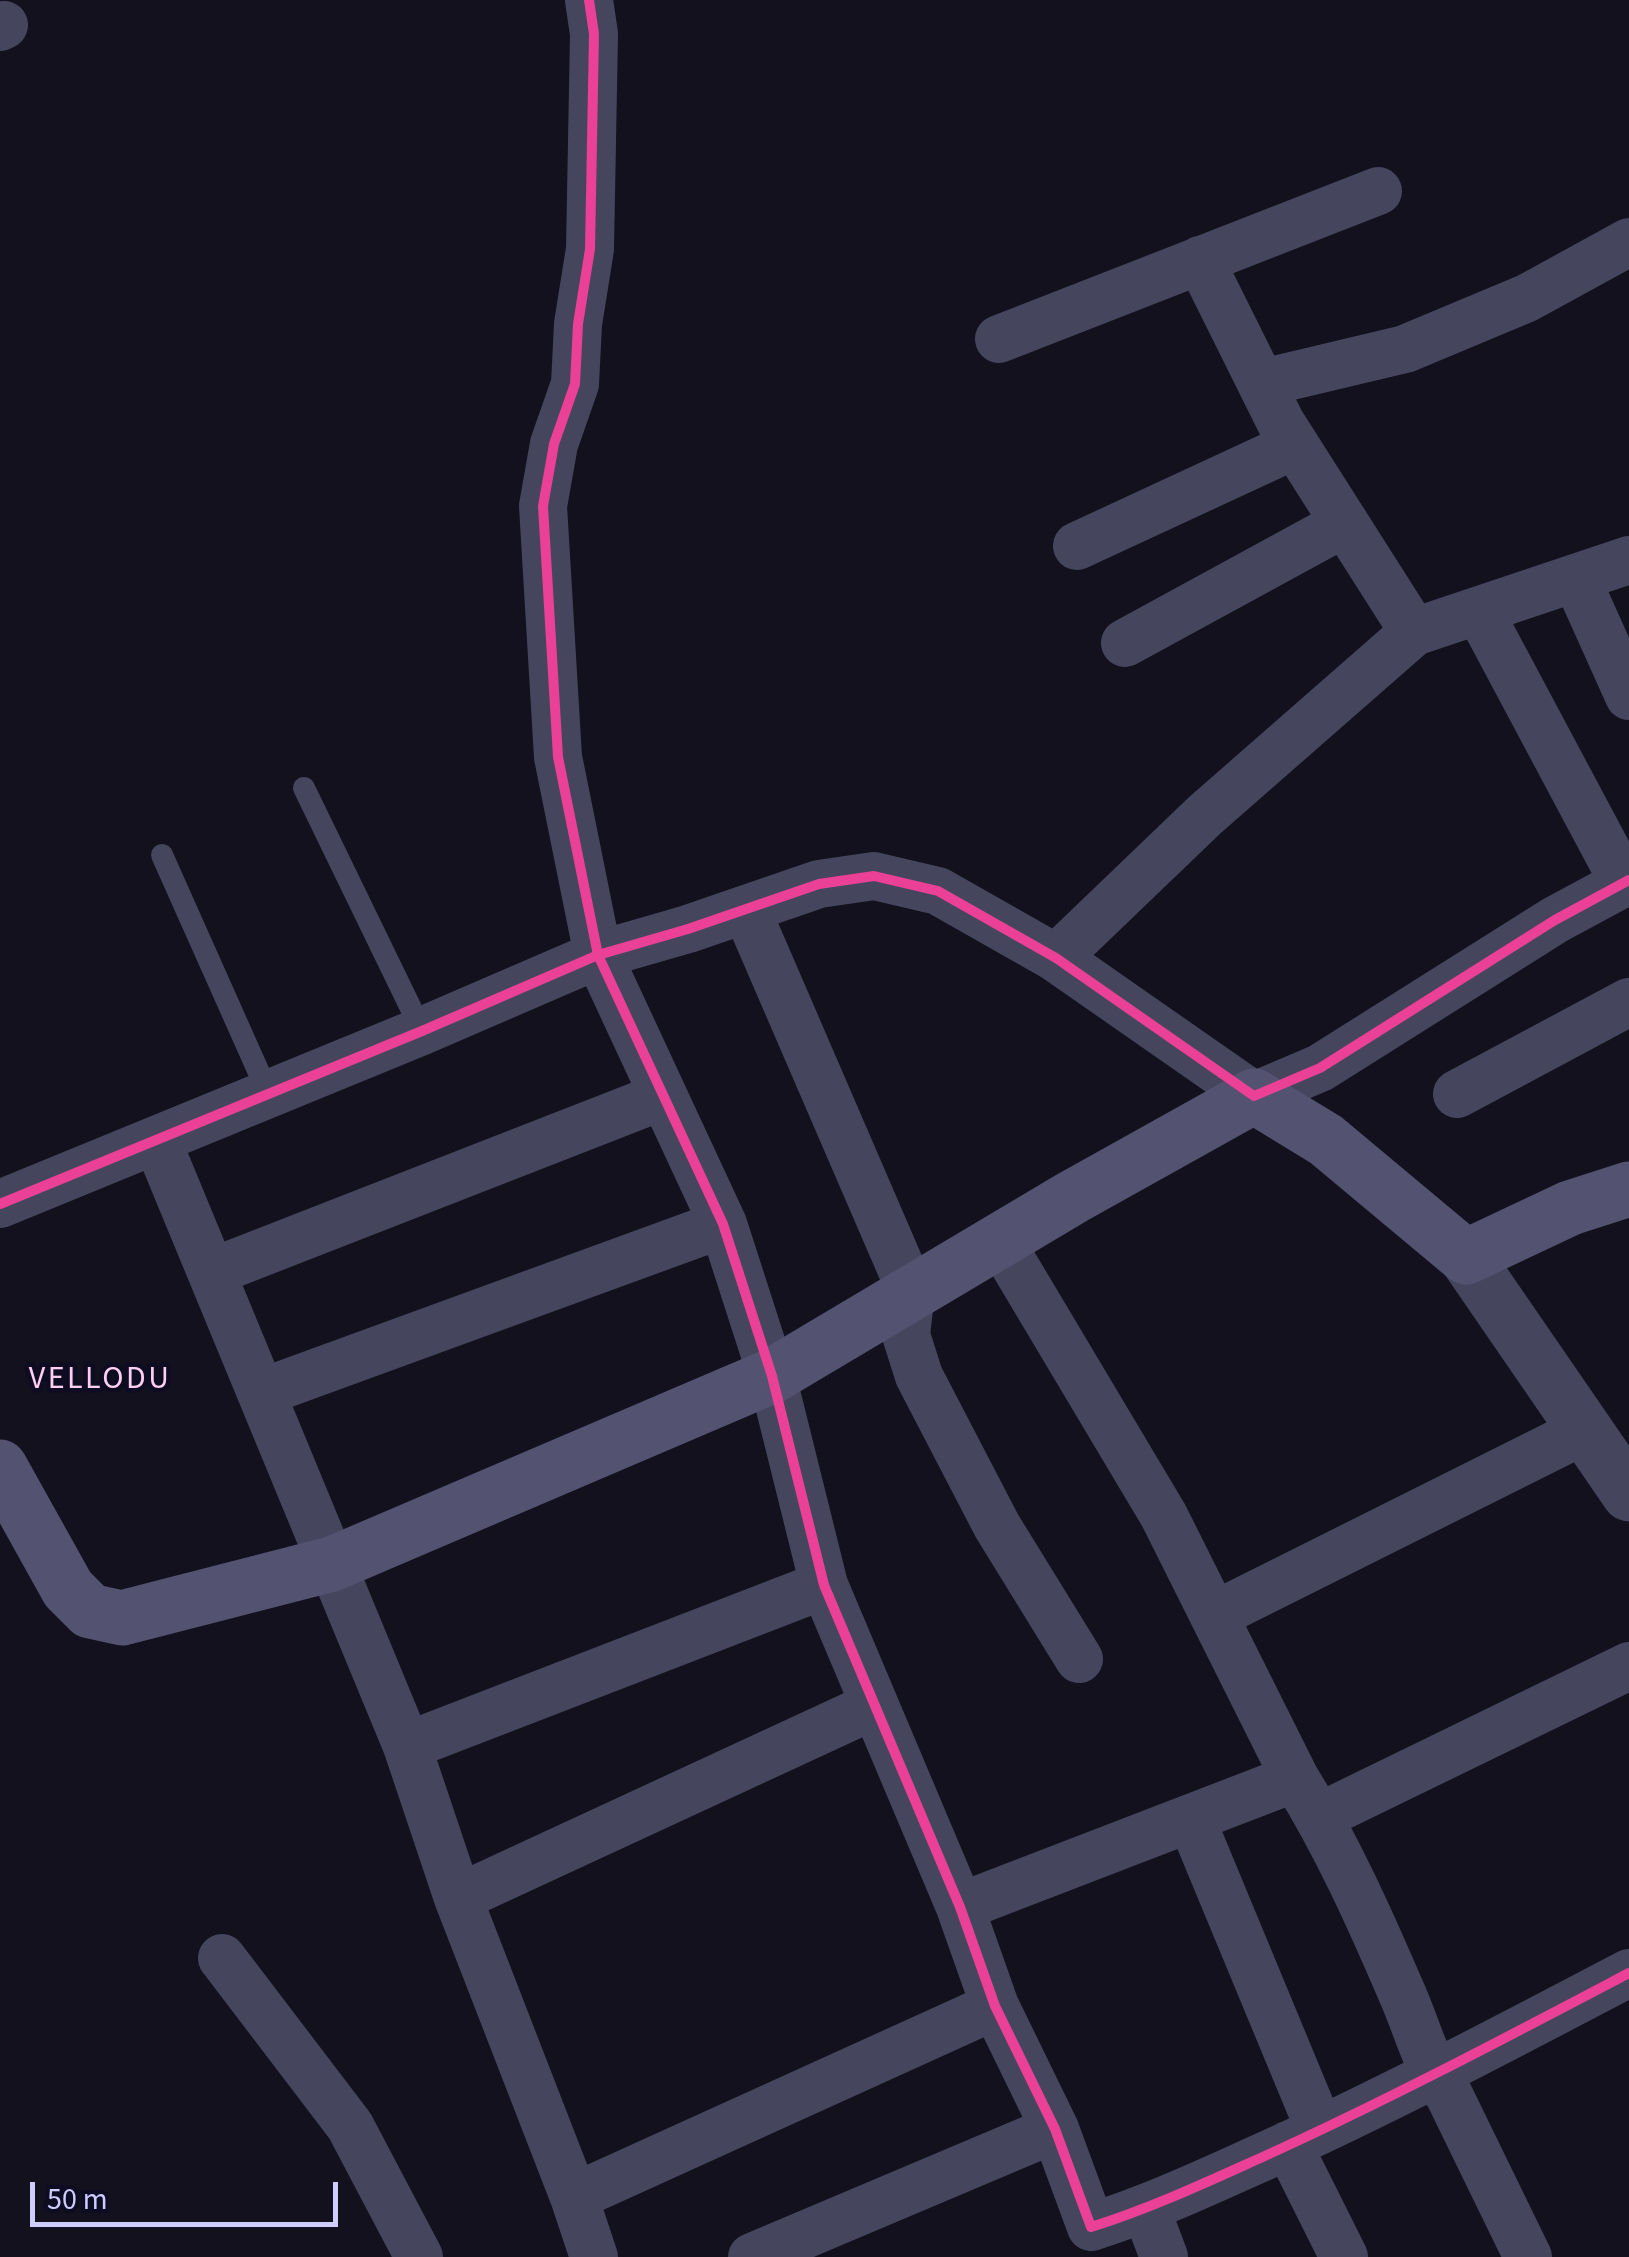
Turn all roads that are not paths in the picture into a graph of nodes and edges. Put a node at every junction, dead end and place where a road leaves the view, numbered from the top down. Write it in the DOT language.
graph roads {
  1 [pos="589,0"];
  2 [pos="1378,191"];
  3 [pos="1629,242"];
  4 [pos="1200,260"];
  5 [pos="999,339"];
  6 [pos="1262,384"];
  7 [pos="1295,445"];
  8 [pos="1345,524"];
  9 [pos="1076,546"];
  10 [pos="1629,560"];
  11 [pos="1576,578"];
  12 [pos="1479,611"];
  13 [pos="1414,632"];
  14 [pos="1125,643"];
  15 [pos="1629,696"];
  16 [pos="304,788"];
  17 [pos="162,856"];
  18 [pos="1626,881"];
  19 [pos="746,908"];
  20 [pos="598,955"];
  21 [pos="1056,958"];
  22 [pos="1629,1002"];
  23 [pos="422,1031"];
  24 [pos="270,1094"];
  25 [pos="1457,1094"];
  26 [pos="663,1096"];
  27 [pos="1254,1096"];
  28 [pos="156,1141"];
  29 [pos="1629,1189"];
  30 [pos="0,1204"];
  31 [pos="723,1224"];
  32 [pos="1000,1241"];
  33 [pos="1466,1256"];
  34 [pos="212,1272"];
  35 [pos="911,1292"];
  36 [pos="772,1376"];
  37 [pos="263,1392"];
  38 [pos="1583,1430"];
  39 [pos="0,1467"];
  40 [pos="1629,1494"];
  41 [pos="332,1564"];
  42 [pos="824,1585"];
  43 [pos="1215,1615"];
  44 [pos="1079,1659"];
  45 [pos="1629,1666"];
  46 [pos="874,1706"];
  47 [pos="407,1746"];
  48 [pos="1307,1798"];
  49 [pos="1192,1818"];
  50 [pos="458,1898"];
  51 [pos="960,1907"];
  52 [pos="222,1958"];
  53 [pos="1629,1973"];
  54 [pos="995,2006"];
  55 [pos="1434,2076"];
  56 [pos="1055,2129"];
  57 [pos="1304,2138"];
  58 [pos="574,2197"];
  59 [pos="1146,2210"];
  60 [pos="1078,2242"];
  61 [pos="419,2257"];
  62 [pos="594,2257"];
  63 [pos="752,2257"];
  64 [pos="1164,2257"];
  65 [pos="1344,2257"];
  66 [pos="1528,2257"];
  1 -- 20 [label="street"];
  2 -- 4 [label="street"];
  3 -- 6 [label="street"];
  4 -- 5 [label="street"];
  4 -- 6 [label="street"];
  6 -- 7 [label="street"];
  7 -- 8 [label="street"];
  7 -- 9 [label="street"];
  8 -- 13 [label="street"];
  8 -- 14 [label="street"];
  10 -- 11 [label="street"];
  11 -- 12 [label="street"];
  11 -- 15 [label="street"];
  12 -- 13 [label="street"];
  12 -- 18 [label="street"];
  13 -- 21 [label="street"];
  16 -- 23 [label="lane"];
  17 -- 24 [label="lane"];
  18 -- 27 [label="street"];
  19 -- 20 [label="street"];
  19 -- 21 [label="street"];
  19 -- 35 [label="street"];
  20 -- 23 [label="street"];
  20 -- 26 [label="street"];
  21 -- 27 [label="street"];
  22 -- 25 [label="street"];
  23 -- 24 [label="street"];
  24 -- 28 [label="street"];
  26 -- 31 [label="street"];
  26 -- 34 [label="street"];
  27 -- 32 [label="main road"];
  27 -- 33 [label="main road"];
  28 -- 30 [label="street"];
  28 -- 34 [label="street"];
  29 -- 33 [label="main road"];
  31 -- 36 [label="street"];
  31 -- 37 [label="street"];
  32 -- 35 [label="main road"];
  32 -- 43 [label="street"];
  33 -- 38 [label="street"];
  34 -- 37 [label="street"];
  35 -- 36 [label="main road"];
  35 -- 44 [label="street"];
  36 -- 41 [label="main road"];
  36 -- 42 [label="street"];
  37 -- 41 [label="street"];
  38 -- 40 [label="street"];
  38 -- 43 [label="street"];
  39 -- 41 [label="main road"];
  41 -- 47 [label="street"];
  42 -- 46 [label="street"];
  42 -- 47 [label="street"];
  43 -- 48 [label="street"];
  45 -- 48 [label="street"];
  46 -- 50 [label="street"];
  46 -- 51 [label="street"];
  47 -- 50 [label="street"];
  48 -- 49 [label="street"];
  48 -- 55 [label="street"];
  49 -- 51 [label="street"];
  49 -- 57 [label="street"];
  50 -- 58 [label="street"];
  51 -- 54 [label="street"];
  52 -- 61 [label="street"];
  53 -- 55 [label="street"];
  54 -- 56 [label="street"];
  54 -- 58 [label="street"];
  55 -- 57 [label="street"];
  55 -- 66 [label="street"];
  56 -- 60 [label="street"];
  56 -- 63 [label="street"];
  57 -- 59 [label="street"];
  57 -- 65 [label="street"];
  58 -- 62 [label="street"];
  59 -- 60 [label="street"];
  59 -- 64 [label="street"];
}
